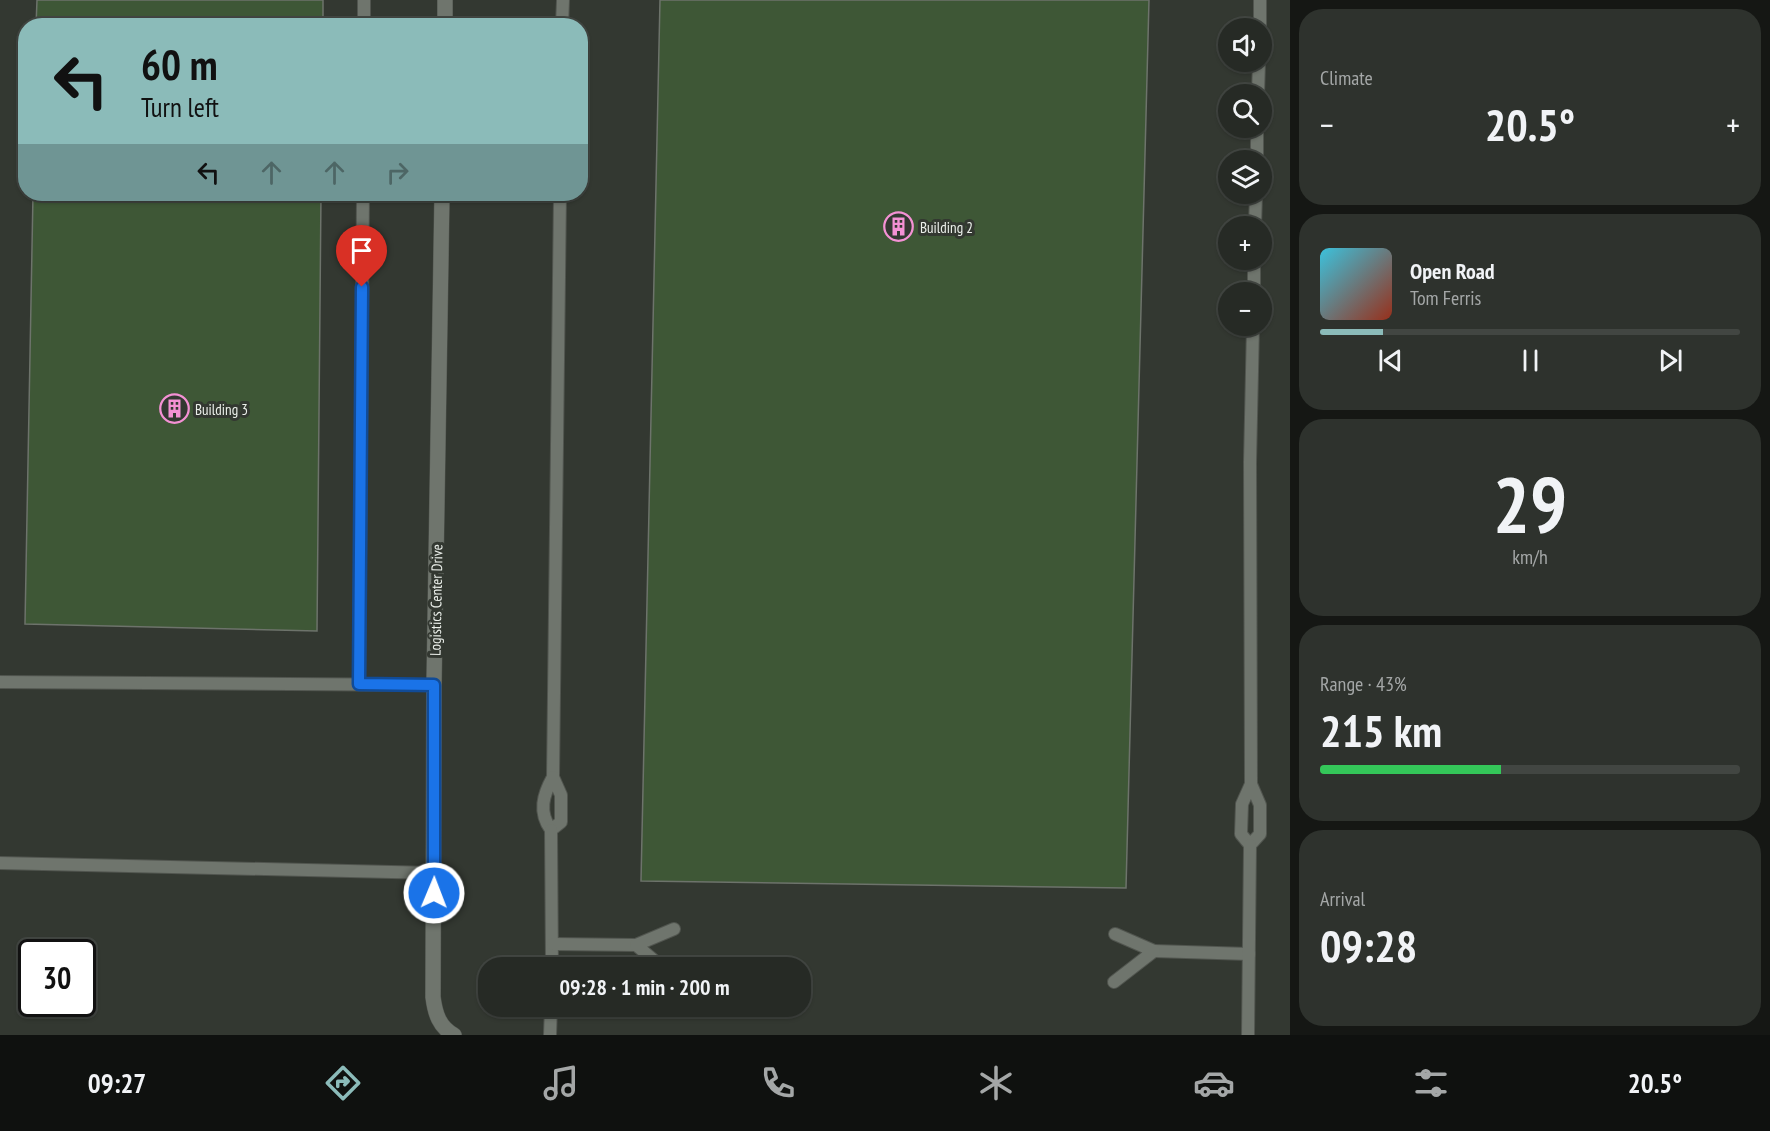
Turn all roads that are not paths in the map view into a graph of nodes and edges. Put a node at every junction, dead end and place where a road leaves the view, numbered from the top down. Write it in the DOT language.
graph roads {
  1 [pos="364,0"];
  2 [pos="445,0"];
  3 [pos="562,0"];
  4 [pos="1260,0"];
  5 [pos="364,18"];
  6 [pos="445,18"];
  7 [pos="562,18"];
  8 [pos="1260,18"];
  9 [pos="363,201"];
  10 [pos="442,201"];
  11 [pos="560,201"];
  12 [pos="1253,336"];
  13 [pos="0,682"];
  14 [pos="359,684"];
  15 [pos="434,685"];
  16 [pos="553,777"];
  17 [pos="1251,784"];
  18 [pos="551,830"];
  19 [pos="1250,845"];
  20 [pos="0,863"];
  21 [pos="434,873"];
  22 [pos="674,929"];
  23 [pos="1115,934"];
  24 [pos="553,944"];
  25 [pos="636,945"];
  26 [pos="1154,951"];
  27 [pos="1249,954"];
  28 [pos="552,957"];
  29 [pos="650,957"];
  30 [pos="1114,982"];
  31 [pos="551,1017"];
  32 [pos="454,1035"];
  33 [pos="550,1035"];
  34 [pos="1248,1035"];
  1 -- 5 [label="lane"];
  2 -- 6 [label="street"];
  3 -- 7 [label="lane"];
  4 -- 8 [label="lane"];
  9 -- 14 [label="lane"];
  10 -- 15 [label="street, Logistics Center Drive"];
  11 -- 16 [label="lane"];
  12 -- 17 [label="lane"];
  13 -- 14 [label="lane"];
  14 -- 15 [label="lane"];
  15 -- 21 [label="street, Logistics Center Drive"];
  16 -- 18 [label="lane"];
  16 -- 18 [label="lane"];
  17 -- 19 [label="lane"];
  17 -- 19 [label="lane"];
  18 -- 24 [label="lane"];
  19 -- 27 [label="lane"];
  20 -- 21 [label="lane"];
  21 -- 32 [label="street, Logistics Center Drive"];
  22 -- 25 [label="lane"];
  23 -- 26 [label="lane"];
  24 -- 25 [label="lane"];
  24 -- 28 [label="lane"];
  25 -- 29 [label="lane"];
  26 -- 27 [label="lane"];
  26 -- 30 [label="lane"];
  27 -- 34 [label="lane"];
  31 -- 33 [label="lane"];
}
